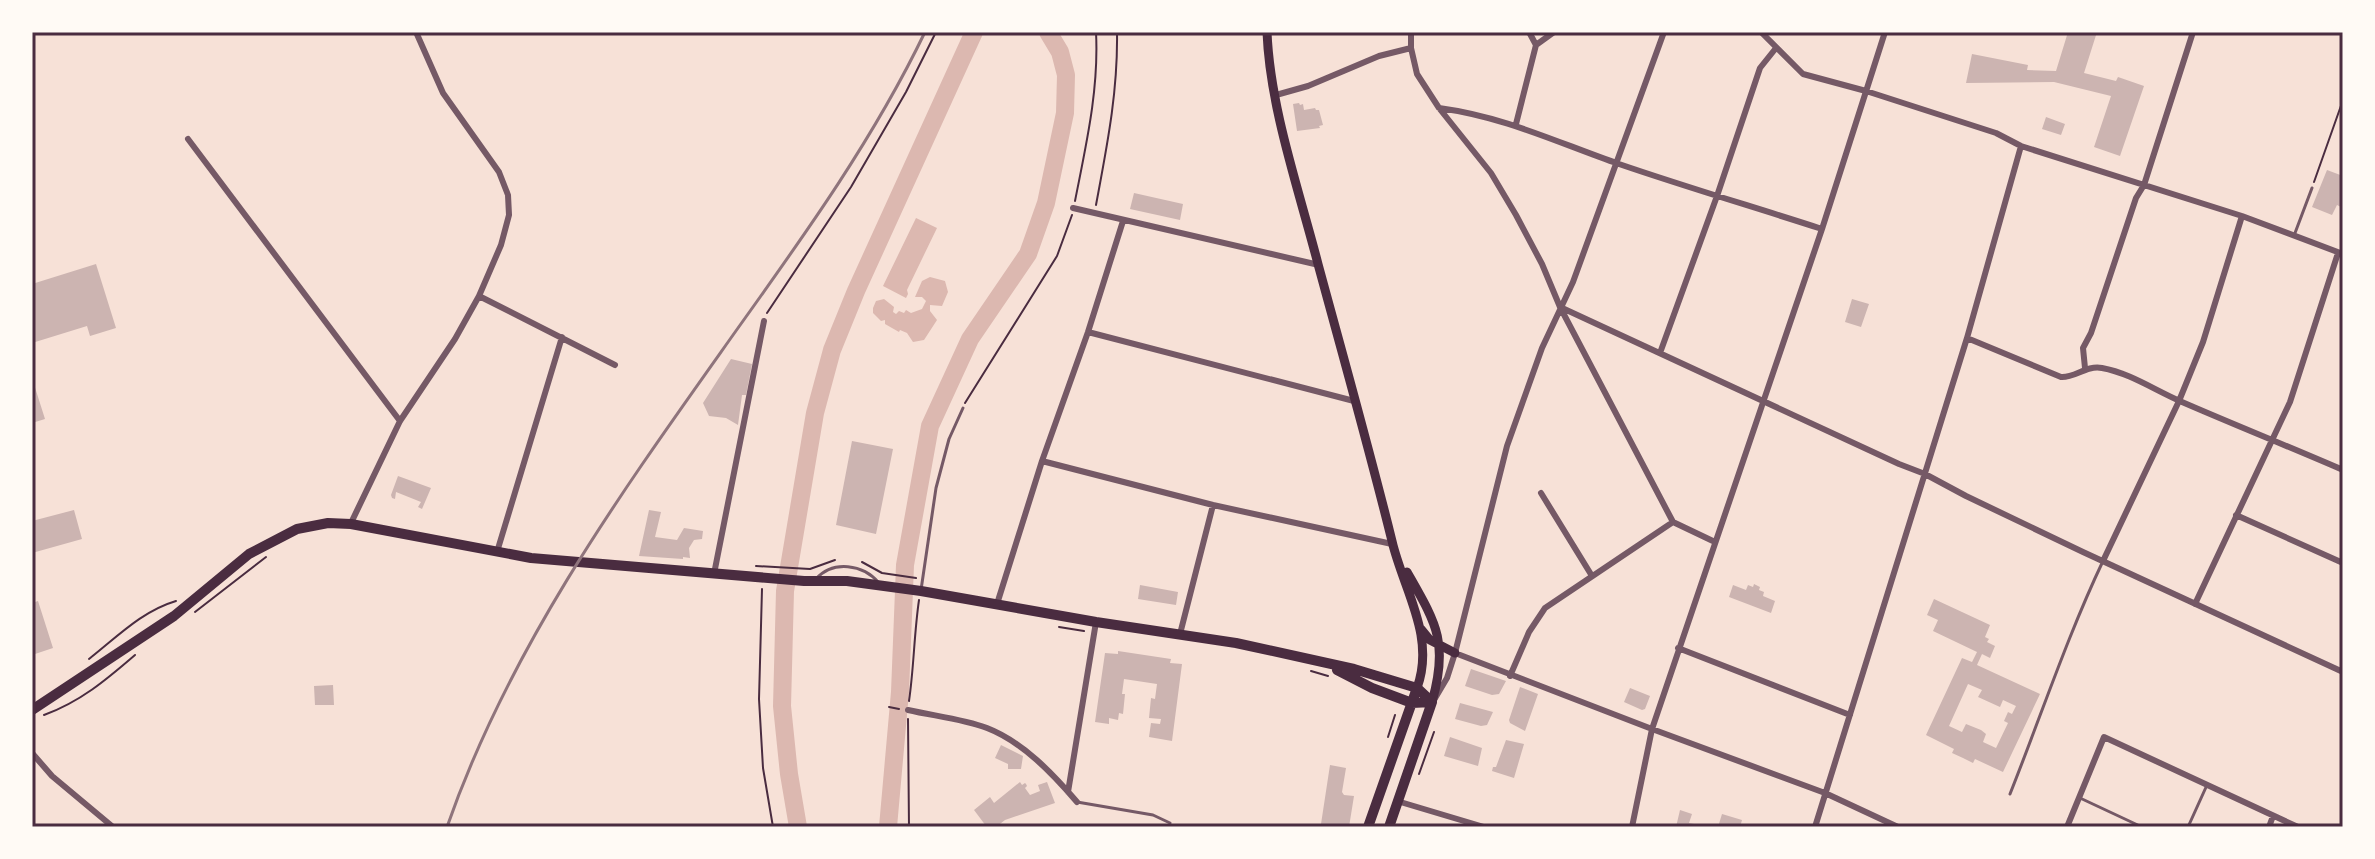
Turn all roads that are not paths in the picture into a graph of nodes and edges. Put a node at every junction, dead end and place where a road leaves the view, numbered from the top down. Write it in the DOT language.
graph roads {
  1 [pos="416,32"];
  2 [pos="1267,32"];
  3 [pos="1411,32"];
  4 [pos="1529,32"];
  5 [pos="1554,32"];
  6 [pos="1664,32"];
  7 [pos="1761,32"];
  8 [pos="1885,32"];
  9 [pos="2193,32"];
  10 [pos="1536,45"];
  11 [pos="1411,48"];
  12 [pos="1776,48"];
  13 [pos="1866,91"];
  14 [pos="1276,95"];
  15 [pos="1439,108"];
  16 [pos="1516,124"];
  17 [pos="188,139"];
  18 [pos="2021,146"];
  19 [pos="1618,163"];
  20 [pos="2144,185"];
  21 [pos="2312,188"];
  22 [pos="1717,196"];
  23 [pos="1073,208"];
  24 [pos="2242,216"];
  25 [pos="1123,221"];
  26 [pos="1822,229"];
  27 [pos="2294,236"];
  28 [pos="2341,254"];
  29 [pos="1319,265"];
  30 [pos="479,296"];
  31 [pos="1560,307"];
  32 [pos="764,321"];
  33 [pos="1088,332"];
  34 [pos="562,337"];
  35 [pos="1967,338"];
  36 [pos="1660,353"];
  37 [pos="615,365"];
  38 [pos="2085,368"];
  39 [pos="1764,400"];
  40 [pos="1354,401"];
  41 [pos="2179,401"];
  42 [pos="963,408"];
  43 [pos="400,421"];
  44 [pos="2274,440"];
  45 [pos="1042,461"];
  46 [pos="2343,470"];
  47 [pos="1925,474"];
  48 [pos="1541,493"];
  49 [pos="1213,505"];
  50 [pos="2236,515"];
  51 [pos="1673,522"];
  52 [pos="351,524"];
  53 [pos="1715,542"];
  54 [pos="1392,544"];
  55 [pos="497,552"];
  56 [pos="2103,561"];
  57 [pos="2343,563"];
  58 [pos="714,574"];
  59 [pos="1592,576"];
  60 [pos="919,591"];
  61 [pos="997,604"];
  62 [pos="2195,604"];
  63 [pos="1095,627"];
  64 [pos="1421,629"];
  65 [pos="1180,634"];
  66 [pos="1440,646"];
  67 [pos="1678,648"];
  68 [pos="1455,653"];
  69 [pos="1315,666"];
  70 [pos="2343,672"];
  71 [pos="1510,676"];
  72 [pos="1417,688"];
  73 [pos="1432,702"];
  74 [pos="1412,703"];
  75 [pos="906,710"];
  76 [pos="37,713"];
  77 [pos="1850,715"];
  78 [pos="1652,729"];
  79 [pos="32,753"];
  80 [pos="2207,785"];
  81 [pos="1068,792"];
  82 [pos="1825,793"];
  83 [pos="2010,794"];
  84 [pos="2079,798"];
  85 [pos="1397,801"];
  86 [pos="1077,802"];
  87 [pos="2273,816"];
  88 [pos="1170,823"];
  89 [pos="113,827"];
  90 [pos="1368,827"];
  91 [pos="1389,827"];
  92 [pos="1484,827"];
  93 [pos="1632,827"];
  94 [pos="1815,827"];
  95 [pos="1898,827"];
  96 [pos="2067,827"];
  97 [pos="2142,827"];
  98 [pos="2188,827"];
  99 [pos="2269,827"];
  100 [pos="2298,827"];
  1 -- 30 [label="street"];
  2 -- 14 [label="main road"];
  3 -- 11 [label="street"];
  4 -- 10 [label="street"];
  5 -- 10 [label="street"];
  6 -- 19 [label="street"];
  7 -- 12 [label="street"];
  8 -- 13 [label="street"];
  9 -- 20 [label="street"];
  10 -- 16 [label="street"];
  11 -- 14 [label="street"];
  11 -- 15 [label="street"];
  12 -- 13 [label="street"];
  12 -- 22 [label="street"];
  13 -- 18 [label="street"];
  13 -- 26 [label="street"];
  14 -- 29 [label="main road"];
  15 -- 16 [label="street"];
  15 -- 31 [label="street"];
  16 -- 19 [label="street"];
  17 -- 43 [label="street"];
  18 -- 20 [label="street"];
  18 -- 35 [label="street"];
  19 -- 22 [label="street"];
  19 -- 31 [label="street"];
  20 -- 24 [label="street"];
  20 -- 38 [label="street"];
  21 -- 27 [label="lane"];
  22 -- 26 [label="street"];
  22 -- 36 [label="street"];
  23 -- 25 [label="street"];
  24 -- 27 [label="street"];
  24 -- 41 [label="street"];
  25 -- 29 [label="street"];
  25 -- 33 [label="street"];
  26 -- 39 [label="street"];
  27 -- 28 [label="street"];
  28 -- 44 [label="street"];
  29 -- 40 [label="main road"];
  30 -- 34 [label="street"];
  30 -- 43 [label="street"];
  31 -- 36 [label="street"];
  31 -- 51 [label="street"];
  31 -- 68 [label="street"];
  32 -- 58 [label="street"];
  33 -- 40 [label="street"];
  33 -- 45 [label="street"];
  34 -- 37 [label="street"];
  34 -- 55 [label="street"];
  35 -- 38 [label="street"];
  35 -- 47 [label="street"];
  36 -- 39 [label="street"];
  38 -- 41 [label="street"];
  39 -- 47 [label="street"];
  39 -- 53 [label="street"];
  40 -- 54 [label="main road"];
  41 -- 44 [label="street"];
  41 -- 56 [label="street"];
  42 -- 60 [label="lane"];
  43 -- 52 [label="street"];
  44 -- 46 [label="street"];
  44 -- 50 [label="street"];
  45 -- 49 [label="street"];
  45 -- 61 [label="street"];
  47 -- 56 [label="street"];
  47 -- 77 [label="street"];
  48 -- 59 [label="street"];
  49 -- 54 [label="street"];
  49 -- 65 [label="street"];
  50 -- 57 [label="street"];
  50 -- 62 [label="street"];
  51 -- 53 [label="street"];
  51 -- 59 [label="street"];
  52 -- 55 [label="main road"];
  52 -- 76 [label="main road"];
  53 -- 67 [label="street"];
  54 -- 64 [label="main road"];
  54 -- 66 [label="main road"];
  55 -- 58 [label="main road"];
  56 -- 62 [label="street"];
  56 -- 83 [label="lane"];
  58 -- 60 [label="main road"];
  59 -- 71 [label="street"];
  60 -- 61 [label="main road"];
  61 -- 63 [label="main road"];
  62 -- 70 [label="street"];
  63 -- 65 [label="main road"];
  63 -- 81 [label="street"];
  64 -- 66 [label="main road"];
  64 -- 72 [label="main road"];
  65 -- 69 [label="main road"];
  66 -- 68 [label="main road"];
  66 -- 73 [label="main road"];
  67 -- 77 [label="street"];
  67 -- 78 [label="street"];
  68 -- 71 [label="street"];
  68 -- 73 [label="street"];
  69 -- 72 [label="main road"];
  69 -- 74 [label="main road"];
  71 -- 78 [label="street"];
  72 -- 73 [label="main road"];
  72 -- 74 [label="main road"];
  73 -- 74 [label="main road"];
  73 -- 85 [label="main road"];
  74 -- 90 [label="main road"];
  75 -- 81 [label="street"];
  77 -- 82 [label="street"];
  78 -- 82 [label="street"];
  78 -- 93 [label="street"];
  79 -- 89 [label="street"];
  80 -- 84 [label="street"];
  80 -- 87 [label="street"];
  80 -- 98 [label="lane"];
  81 -- 86 [label="street"];
  82 -- 94 [label="street"];
  82 -- 95 [label="street"];
  84 -- 96 [label="street"];
  84 -- 97 [label="lane"];
  85 -- 91 [label="main road"];
  85 -- 92 [label="street"];
  86 -- 88 [label="lane"];
  87 -- 99 [label="street"];
  87 -- 100 [label="street"];
}
